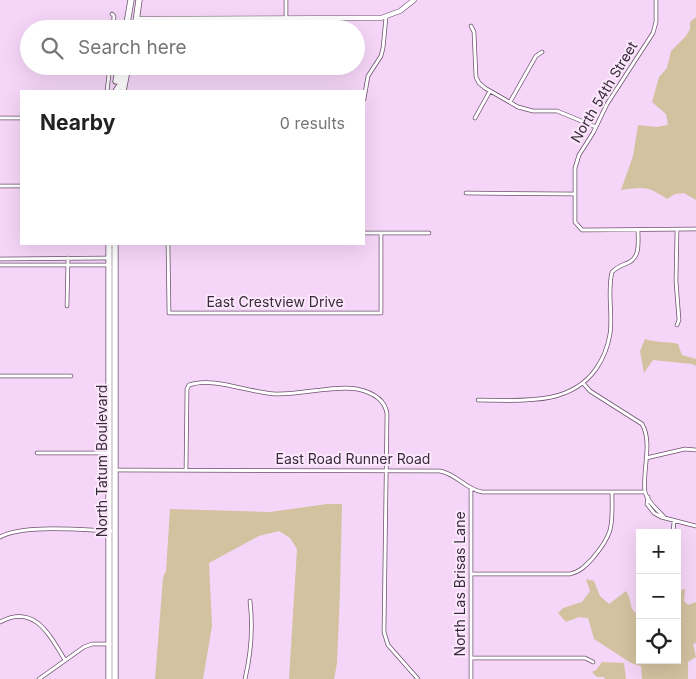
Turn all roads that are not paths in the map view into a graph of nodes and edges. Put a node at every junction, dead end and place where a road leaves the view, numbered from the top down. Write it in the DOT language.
graph roads {
  1 [pos="131,0"];
  2 [pos="139,0"];
  3 [pos="286,0"];
  4 [pos="414,0"];
  5 [pos="656,0"];
  6 [pos="112,14"];
  7 [pos="386,17"];
  8 [pos="136,19"];
  9 [pos="286,19"];
  10 [pos="114,20"];
  11 [pos="128,20"];
  12 [pos="471,26"];
  13 [pos="542,52"];
  14 [pos="109,75"];
  15 [pos="118,75"];
  16 [pos="122,75"];
  17 [pos="126,75"];
  18 [pos="108,90"];
  19 [pos="116,90"];
  20 [pos="117,90"];
  21 [pos="123,90"];
  22 [pos="365,90"];
  23 [pos="490,91"];
  24 [pos="510,102"];
  25 [pos="0,118"];
  26 [pos="20,118"];
  27 [pos="475,118"];
  28 [pos="596,127"];
  29 [pos="0,186"];
  30 [pos="20,186"];
  31 [pos="466,193"];
  32 [pos="575,194"];
  33 [pos="696,229"];
  34 [pos="638,230"];
  35 [pos="677,230"];
  36 [pos="365,233"];
  37 [pos="381,233"];
  38 [pos="429,233"];
  39 [pos="109,245"];
  40 [pos="115,245"];
  41 [pos="168,245"];
  42 [pos="68,258"];
  43 [pos="0,259"];
  44 [pos="112,261"];
  45 [pos="0,265"];
  46 [pos="68,265"];
  47 [pos="68,306"];
  48 [pos="677,325"];
  49 [pos="0,376"];
  50 [pos="71,376"];
  51 [pos="583,383"];
  52 [pos="478,400"];
  53 [pos="696,450"];
  54 [pos="37,453"];
  55 [pos="112,453"];
  56 [pos="646,458"];
  57 [pos="112,470"];
  58 [pos="186,470"];
  59 [pos="387,470"];
  60 [pos="471,489"];
  61 [pos="612,492"];
  62 [pos="646,492"];
  63 [pos="674,521"];
  64 [pos="696,526"];
  65 [pos="673,529"];
  66 [pos="112,531"];
  67 [pos="0,537"];
  68 [pos="471,574"];
  69 [pos="250,601"];
  70 [pos="0,622"];
  71 [pos="112,644"];
  72 [pos="471,658"];
  73 [pos="65,660"];
  74 [pos="593,662"];
  75 [pos="39,679"];
  76 [pos="109,679"];
  77 [pos="115,679"];
  78 [pos="245,679"];
  79 [pos="418,679"];
  80 [pos="472,679"];
  1 -- 11 [label="main road"];
  2 -- 8 [label="main road"];
  3 -- 9 [label="street"];
  4 -- 7 [label="street"];
  5 -- 28 [label="street, North 54th Street"];
  6 -- 10 [label="street"];
  7 -- 9 [label="street"];
  7 -- 22 [label="street"];
  8 -- 9 [label="street"];
  12 -- 23 [label="street"];
  13 -- 24 [label="street"];
  14 -- 18 [label="street"];
  15 -- 19 [label="main road"];
  16 -- 20 [label="main road"];
  17 -- 21 [label="main road"];
  23 -- 24 [label="street"];
  23 -- 27 [label="street"];
  24 -- 28 [label="street"];
  25 -- 26 [label="street"];
  28 -- 32 [label="street, North 54th Street"];
  29 -- 30 [label="street"];
  31 -- 32 [label="street"];
  32 -- 34 [label="street, North 54th Street"];
  33 -- 35 [label="street"];
  34 -- 35 [label="street"];
  34 -- 51 [label="street"];
  35 -- 48 [label="street"];
  36 -- 37 [label="street"];
  37 -- 38 [label="street"];
  37 -- 41 [label="street, East Crestview Drive"];
  39 -- 44 [label="main road, North Tatum Boulevard"];
  40 -- 44 [label="main road, North Tatum Boulevard"];
  42 -- 43 [label="street"];
  42 -- 44 [label="street"];
  42 -- 46 [label="street"];
  44 -- 46 [label="street"];
  44 -- 55 [label="main road, North Tatum Boulevard"];
  45 -- 46 [label="street"];
  46 -- 47 [label="street"];
  49 -- 50 [label="street"];
  51 -- 52 [label="street"];
  51 -- 56 [label="street"];
  53 -- 56 [label="street"];
  54 -- 55 [label="street"];
  55 -- 57 [label="main road, North Tatum Boulevard"];
  56 -- 62 [label="street"];
  57 -- 58 [label="street, East Road Runner Road"];
  57 -- 66 [label="main road, North Tatum Boulevard"];
  58 -- 59 [label="street, East Road Runner Road"];
  58 -- 59 [label="street"];
  59 -- 60 [label="street, East Road Runner Road"];
  59 -- 79 [label="street"];
  60 -- 61 [label="street, East Road Runner Road"];
  60 -- 68 [label="street, North Las Brisas Lane"];
  61 -- 62 [label="street, East Road Runner Road"];
  61 -- 68 [label="street"];
  62 -- 63 [label="street"];
  63 -- 64 [label="street"];
  63 -- 65 [label="street"];
  66 -- 67 [label="street"];
  66 -- 71 [label="main road, North Tatum Boulevard"];
  68 -- 72 [label="street, North Las Brisas Lane"];
  69 -- 78 [label="street"];
  70 -- 73 [label="street"];
  71 -- 73 [label="street"];
  71 -- 76 [label="main road, North Tatum Boulevard"];
  71 -- 77 [label="main road, North Tatum Boulevard"];
  72 -- 74 [label="street"];
  72 -- 80 [label="street, North Las Brisas Lane"];
  73 -- 75 [label="street"];
}
